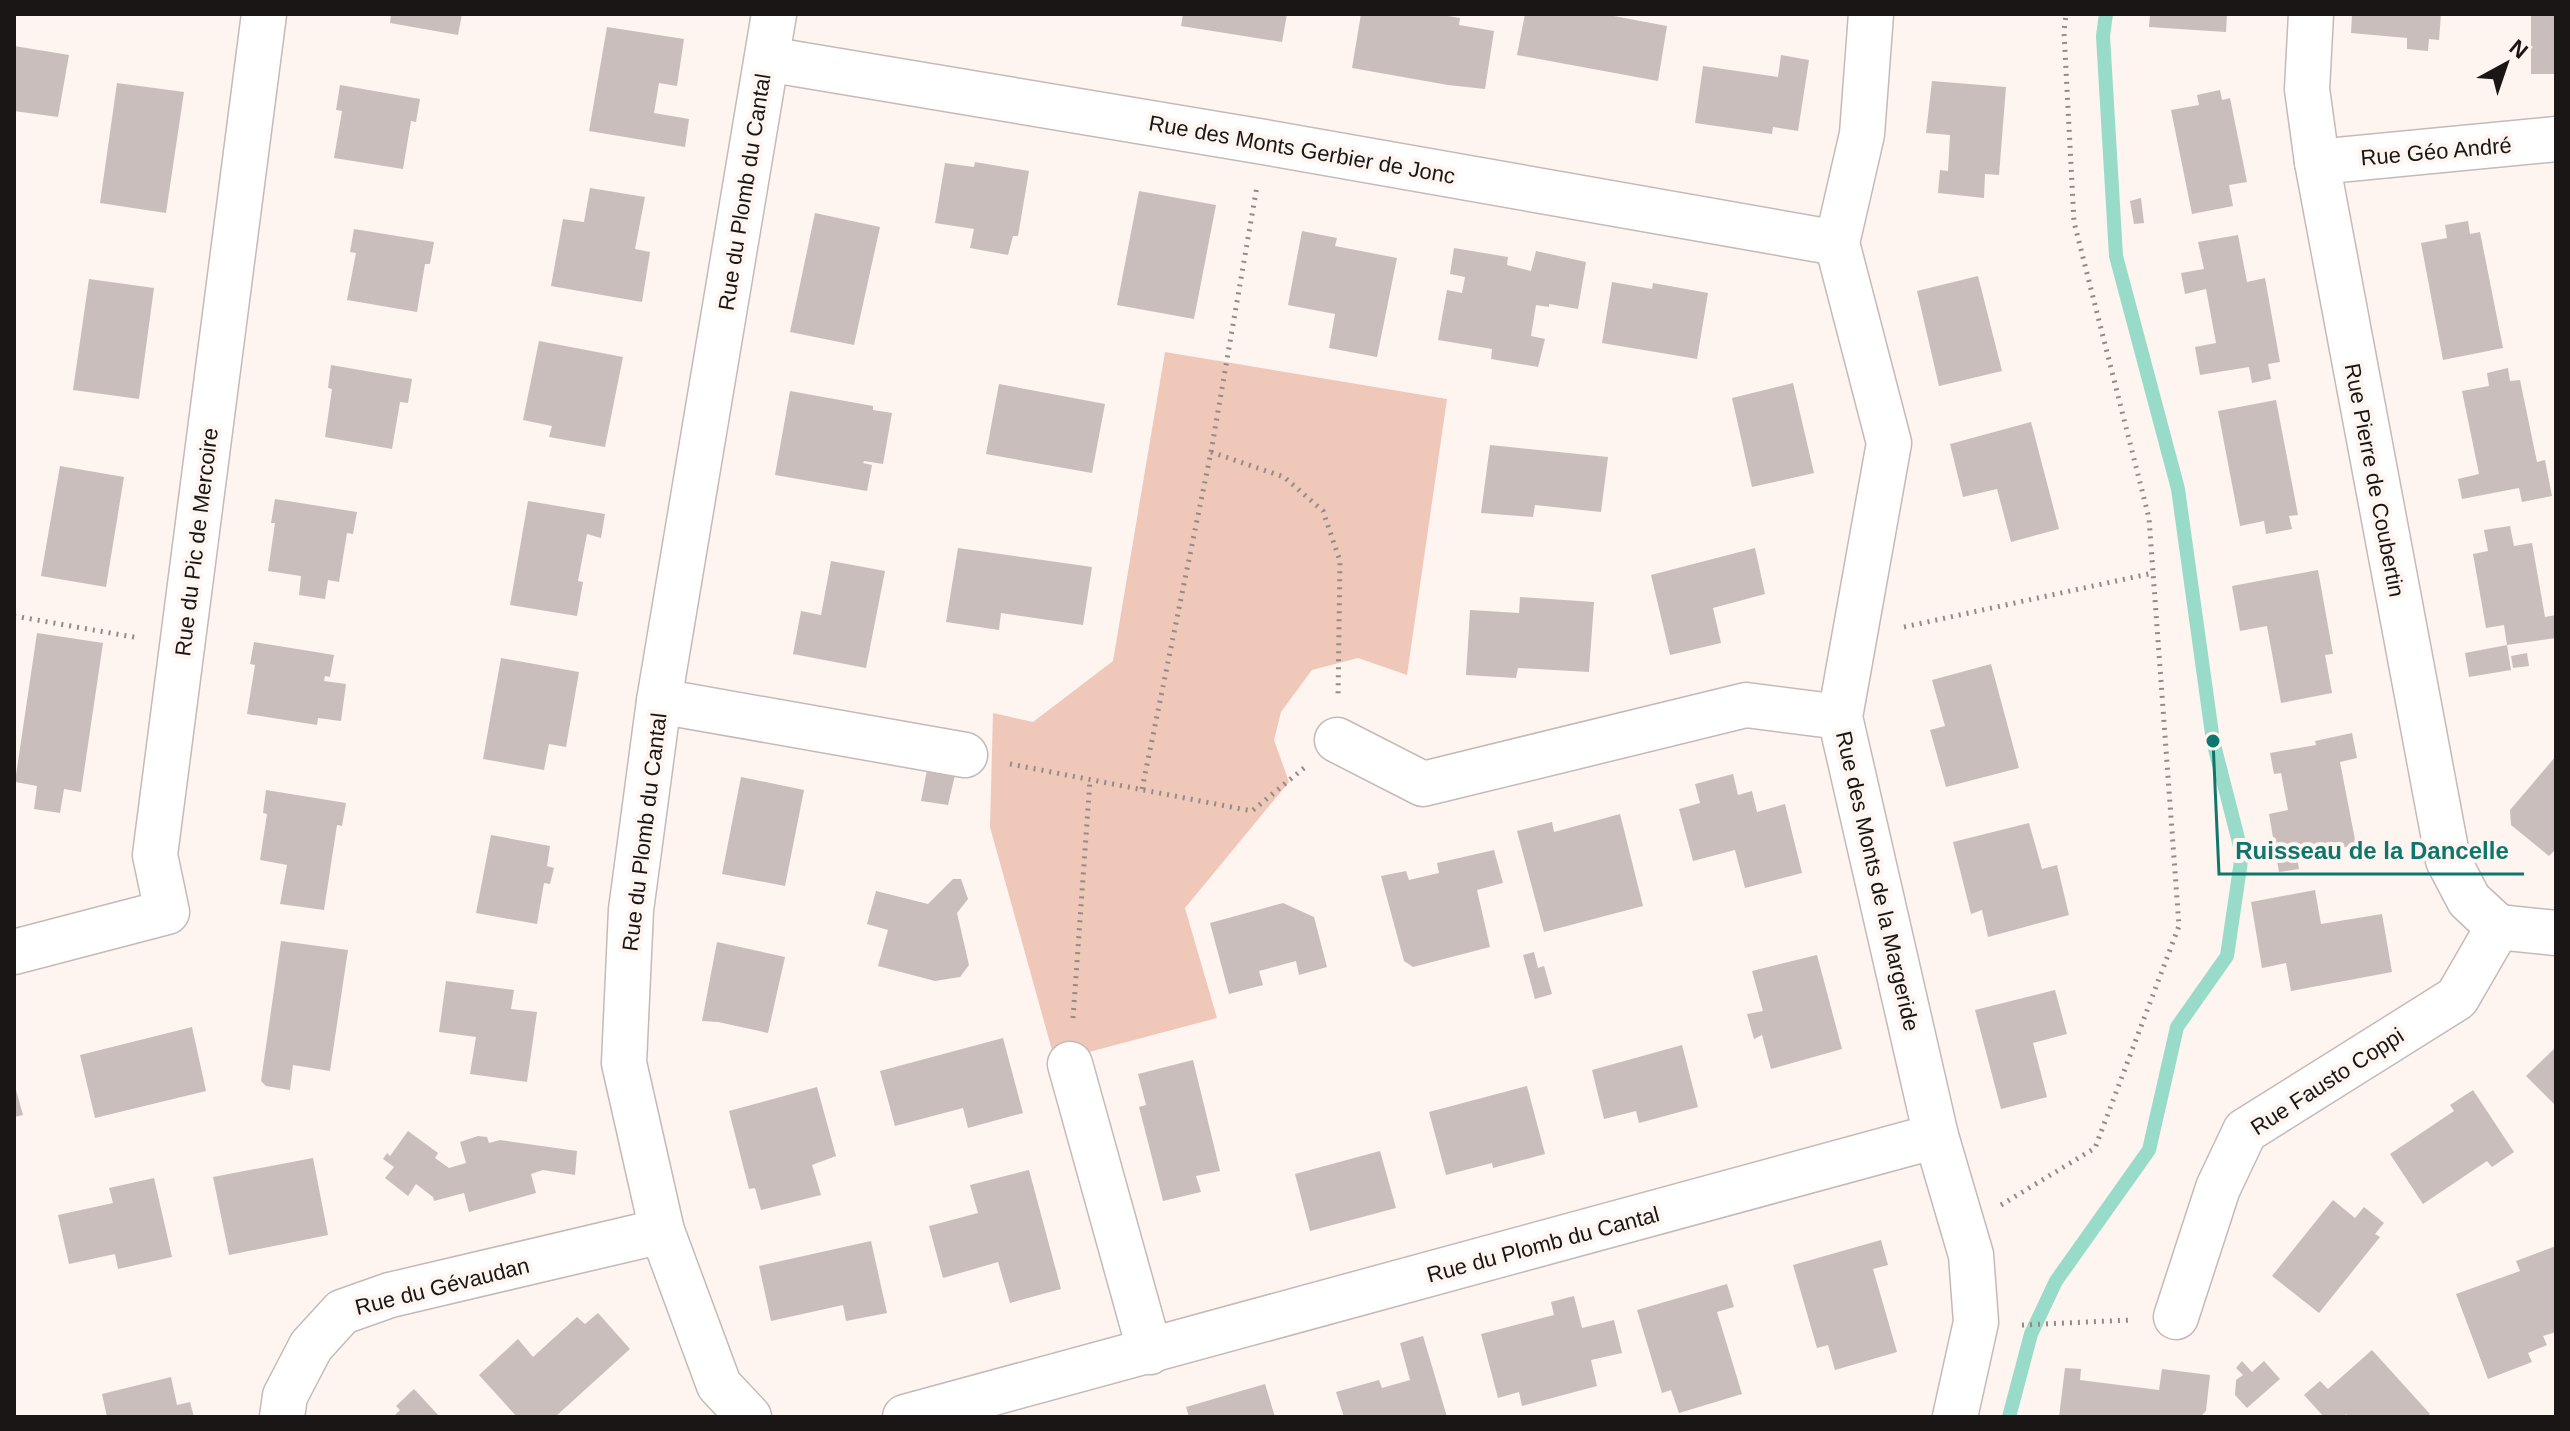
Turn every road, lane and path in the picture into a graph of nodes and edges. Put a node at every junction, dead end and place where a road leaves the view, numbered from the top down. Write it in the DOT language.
graph roads {
  1 [pos="774,14"];
  2 [pos="1871,14"];
  3 [pos="2066,14"];
  4 [pos="2311,14"];
  5 [pos="260,15"];
  6 [pos="767,59"];
  7 [pos="2556,139"];
  8 [pos="1264,142"];
  9 [pos="2317,162"];
  10 [pos="1837,243"];
  11 [pos="1211,452"];
  12 [pos="2153,573"];
  13 [pos="14,616"];
  14 [pos="1854,638"];
  15 [pos="183,647"];
  16 [pos="659,701"];
  17 [pos="1840,717"];
  18 [pos="1337,740"];
  19 [pos="965,755"];
  20 [pos="1090,780"];
  21 [pos="1142,789"];
  22 [pos="2498,927"];
  23 [pos="2556,933"];
  24 [pos="14,952"];
  25 [pos="1070,1064"];
  26 [pos="1936,1136"];
  27 [pos="1963,1229"];
  28 [pos="662,1231"];
  29 [pos="2176,1317"];
  30 [pos="2020,1325"];
  31 [pos="1150,1352"];
  32 [pos="282,1417"];
  33 [pos="749,1417"];
  34 [pos="905,1417"];
  35 [pos="1955,1417"];
  1 -- 6 [label="street, Rue du Plomb du Cantal"];
  2 -- 10 [label="street, Rue des Monts de la Margeride"];
  3 -- 12 [label="path"];
  4 -- 9 [label="street, Rue Pierre de Coubertin"];
  5 -- 15 [label="street, Rue du Pic de Mercoire"];
  6 -- 8 [label="street, Rue des Monts Gerbier de Jonc"];
  6 -- 16 [label="street, Rue du Plomb du Cantal"];
  7 -- 9 [label="street, Rue Géo André"];
  8 -- 10 [label="street, Rue des Monts Gerbier de Jonc"];
  8 -- 11 [label="path"];
  9 -- 22 [label="street, Rue Pierre de Coubertin"];
  10 -- 14 [label="street, Rue des Monts de la Margeride"];
  11 -- 18 [label="path"];
  11 -- 21 [label="path"];
  12 -- 14 [label="path"];
  12 -- 27 [label="path"];
  13 -- 15 [label="path"];
  14 -- 17 [label="street, Rue des Monts de la Margeride"];
  15 -- 24 [label="street, Rue du Pic de Mercoire"];
  16 -- 19 [label="street, Rue du Plomb du Cantal"];
  16 -- 28 [label="street, Rue du Plomb du Cantal"];
  17 -- 18 [label="street"];
  17 -- 26 [label="street, Rue des Monts de la Margeride"];
  18 -- 21 [label="path"];
  19 -- 20 [label="path"];
  20 -- 21 [label="path"];
  20 -- 25 [label="path"];
  22 -- 23 [label="street"];
  22 -- 29 [label="street, Rue Fausto Coppi"];
  25 -- 31 [label="street"];
  26 -- 27 [label="street, Rue des Monts de la Margeride"];
  26 -- 31 [label="street, Rue du Plomb du Cantal"];
  27 -- 35 [label="street, Rue des Monts de la Margeride"];
  28 -- 32 [label="street, Rue du Gévaudan"];
  28 -- 33 [label="street, Rue du Plomb du Cantal"];
  29 -- 30 [label="path"];
  31 -- 34 [label="street, Rue du Plomb du Cantal"];
}
